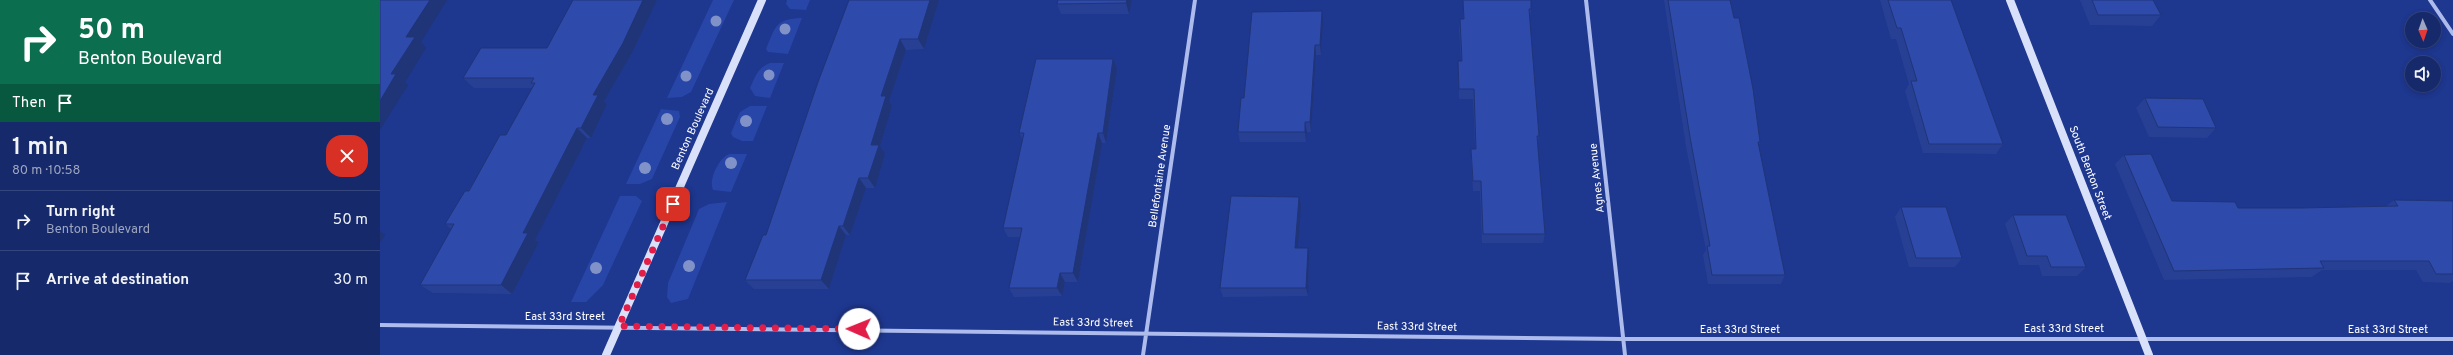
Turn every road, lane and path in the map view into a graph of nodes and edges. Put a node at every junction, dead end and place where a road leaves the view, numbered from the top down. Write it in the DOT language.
graph roads {
  1 [pos="762,0"];
  2 [pos="1195,0"];
  3 [pos="1586,0"];
  4 [pos="2010,0"];
  5 [pos="2430,0"];
  6 [pos="2453,34"];
  7 [pos="380,325"];
  8 [pos="619,326"];
  9 [pos="1146,332"];
  10 [pos="2142,338"];
  11 [pos="1623,339"];
  12 [pos="2453,339"];
  13 [pos="606,355"];
  14 [pos="1143,355"];
  15 [pos="1625,355"];
  16 [pos="2149,355"];
  1 -- 8 [label="street, Benton Boulevard"];
  2 -- 9 [label="street, Bellefontaine Avenue"];
  3 -- 11 [label="street, Agnes Avenue"];
  4 -- 10 [label="street, South Benton Street"];
  5 -- 6 [label="street"];
  7 -- 8 [label="street, East 33rd Street"];
  8 -- 9 [label="street, East 33rd Street"];
  8 -- 13 [label="street, Benton Boulevard"];
  9 -- 11 [label="street, East 33rd Street"];
  9 -- 14 [label="street, Bellefontaine Avenue"];
  10 -- 11 [label="street, East 33rd Street"];
  10 -- 12 [label="street, East 33rd Street"];
  10 -- 16 [label="street, South Benton Street"];
  11 -- 15 [label="street, Agnes Avenue"];
}
